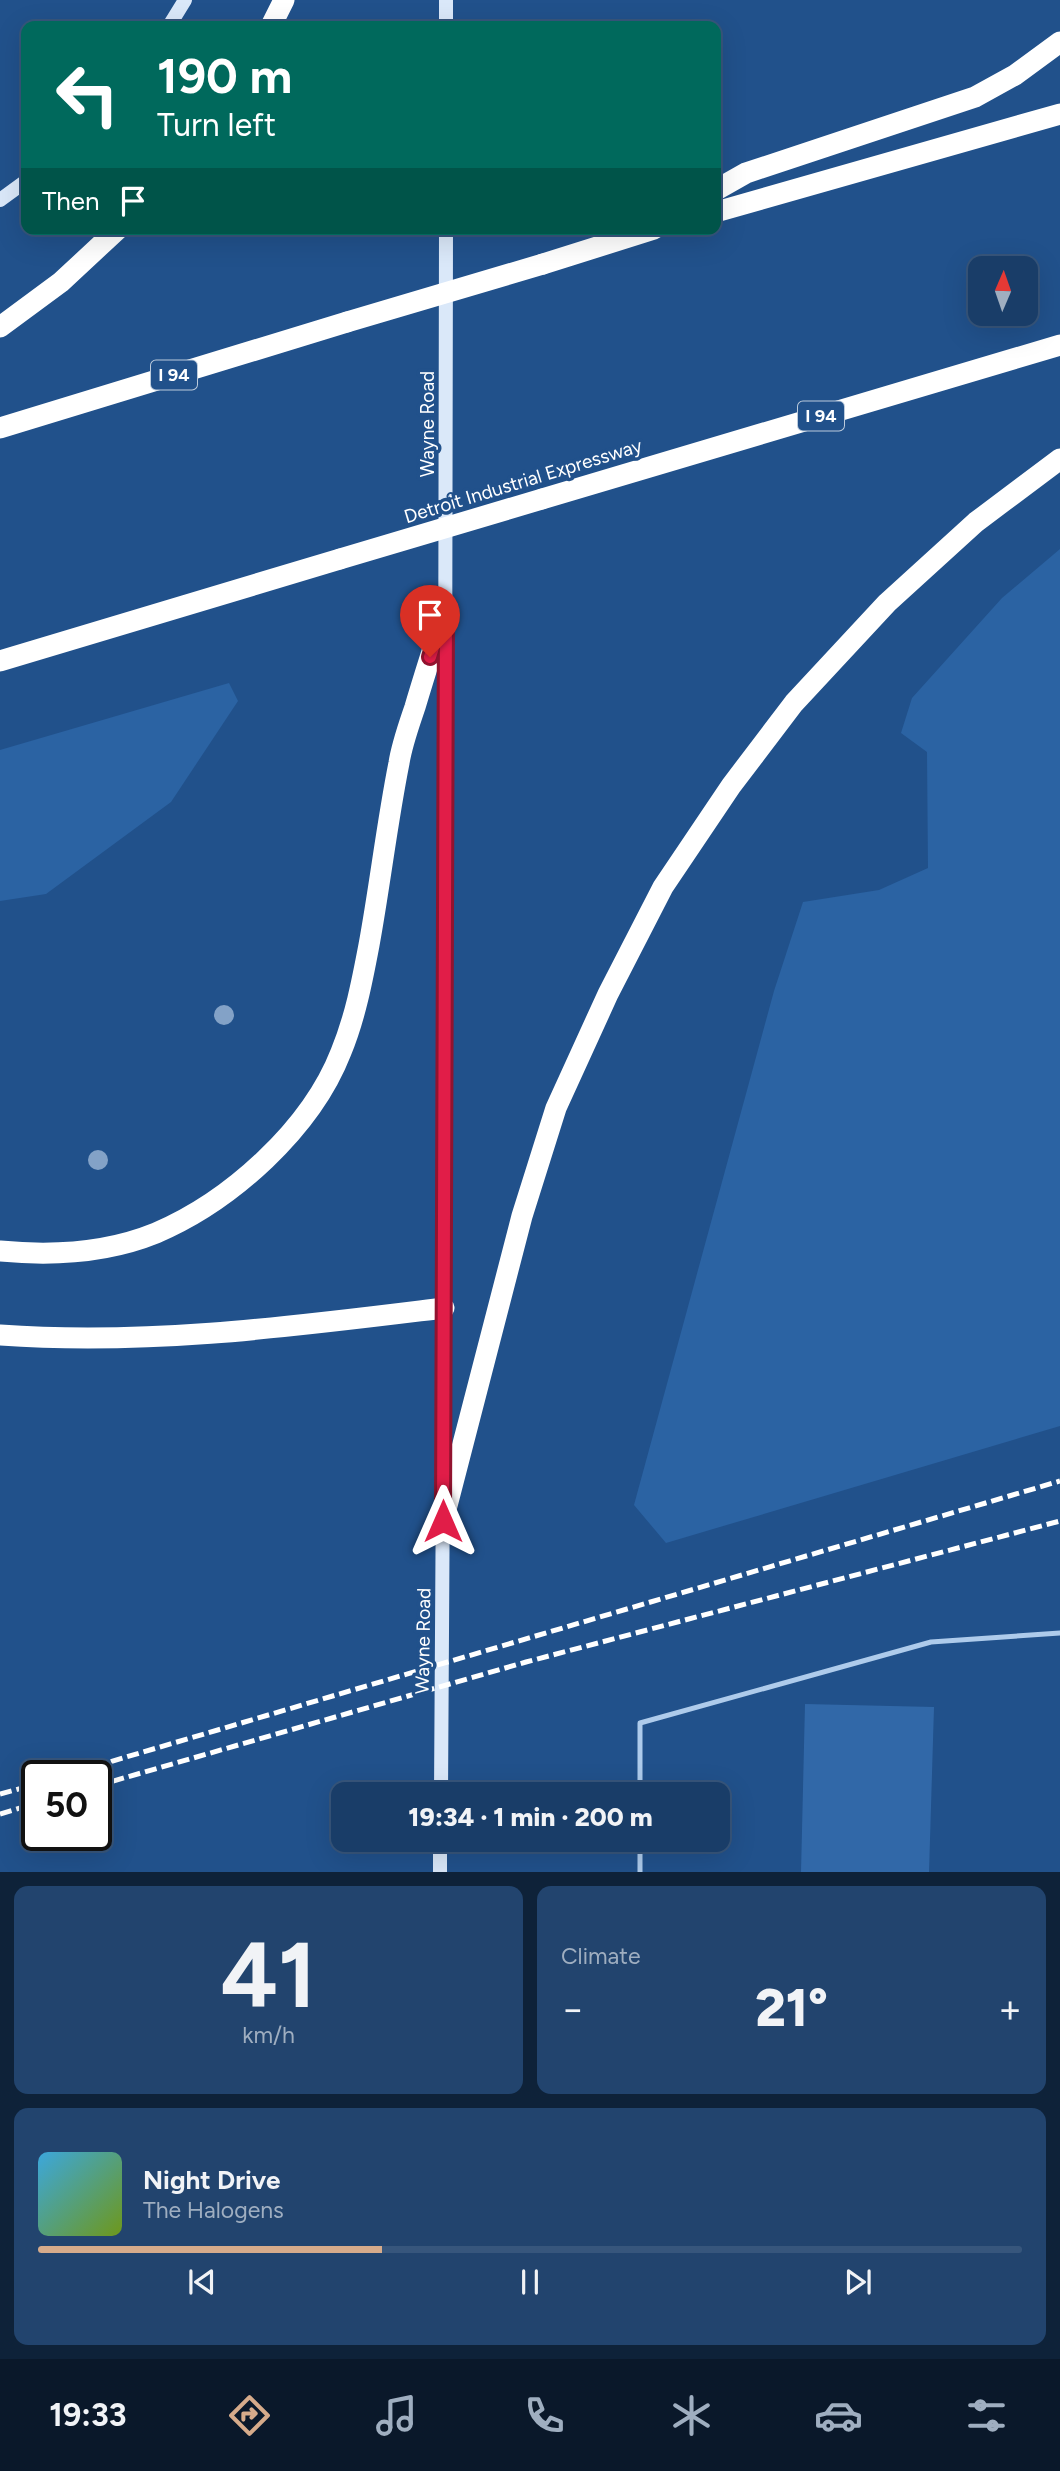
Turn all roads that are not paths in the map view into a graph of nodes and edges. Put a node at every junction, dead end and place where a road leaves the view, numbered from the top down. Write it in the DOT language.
graph roads {
  1 [pos="186,0"];
  2 [pos="284,0"];
  3 [pos="446,0"];
  4 [pos="172,21"];
  5 [pos="274,21"];
  6 [pos="446,21"];
  7 [pos="1060,42"];
  8 [pos="1060,114"];
  9 [pos="21,185"];
  10 [pos="721,187"];
  11 [pos="0,200"];
  12 [pos="721,211"];
  13 [pos="112,235"];
  14 [pos="446,235"];
  15 [pos="633,235"];
  16 [pos="0,327"];
  17 [pos="1060,345"];
  18 [pos="0,428"];
  19 [pos="1060,459"];
  20 [pos="446,606"];
  21 [pos="0,661"];
  22 [pos="0,1251"];
  23 [pos="444,1308"];
  24 [pos="0,1335"];
  25 [pos="443,1521"];
  26 [pos="1060,1633"];
  27 [pos="441,1782"];
  28 [pos="640,1782"];
  29 [pos="440,1852"];
  30 [pos="640,1852"];
  31 [pos="440,1872"];
  32 [pos="640,1872"];
  1 -- 4 [label="main road"];
  2 -- 5 [label="highway"];
  3 -- 6 [label="main road"];
  7 -- 10 [label="highway"];
  8 -- 12 [label="highway"];
  9 -- 11 [label="main road"];
  13 -- 16 [label="highway"];
  14 -- 20 [label="main road, Wayne Road"];
  15 -- 18 [label="highway, I 94, bridge"];
  17 -- 21 [label="highway, Detroit Industrial Expressway / I 94, bridge"];
  19 -- 25 [label="highway"];
  20 -- 22 [label="highway"];
  20 -- 23 [label="main road, Wayne Road"];
  23 -- 24 [label="highway"];
  23 -- 25 [label="main road, Wayne Road"];
  25 -- 27 [label="main road, Wayne Road"];
  26 -- 28 [label="lane"];
  29 -- 31 [label="main road"];
  30 -- 32 [label="lane"];
}
